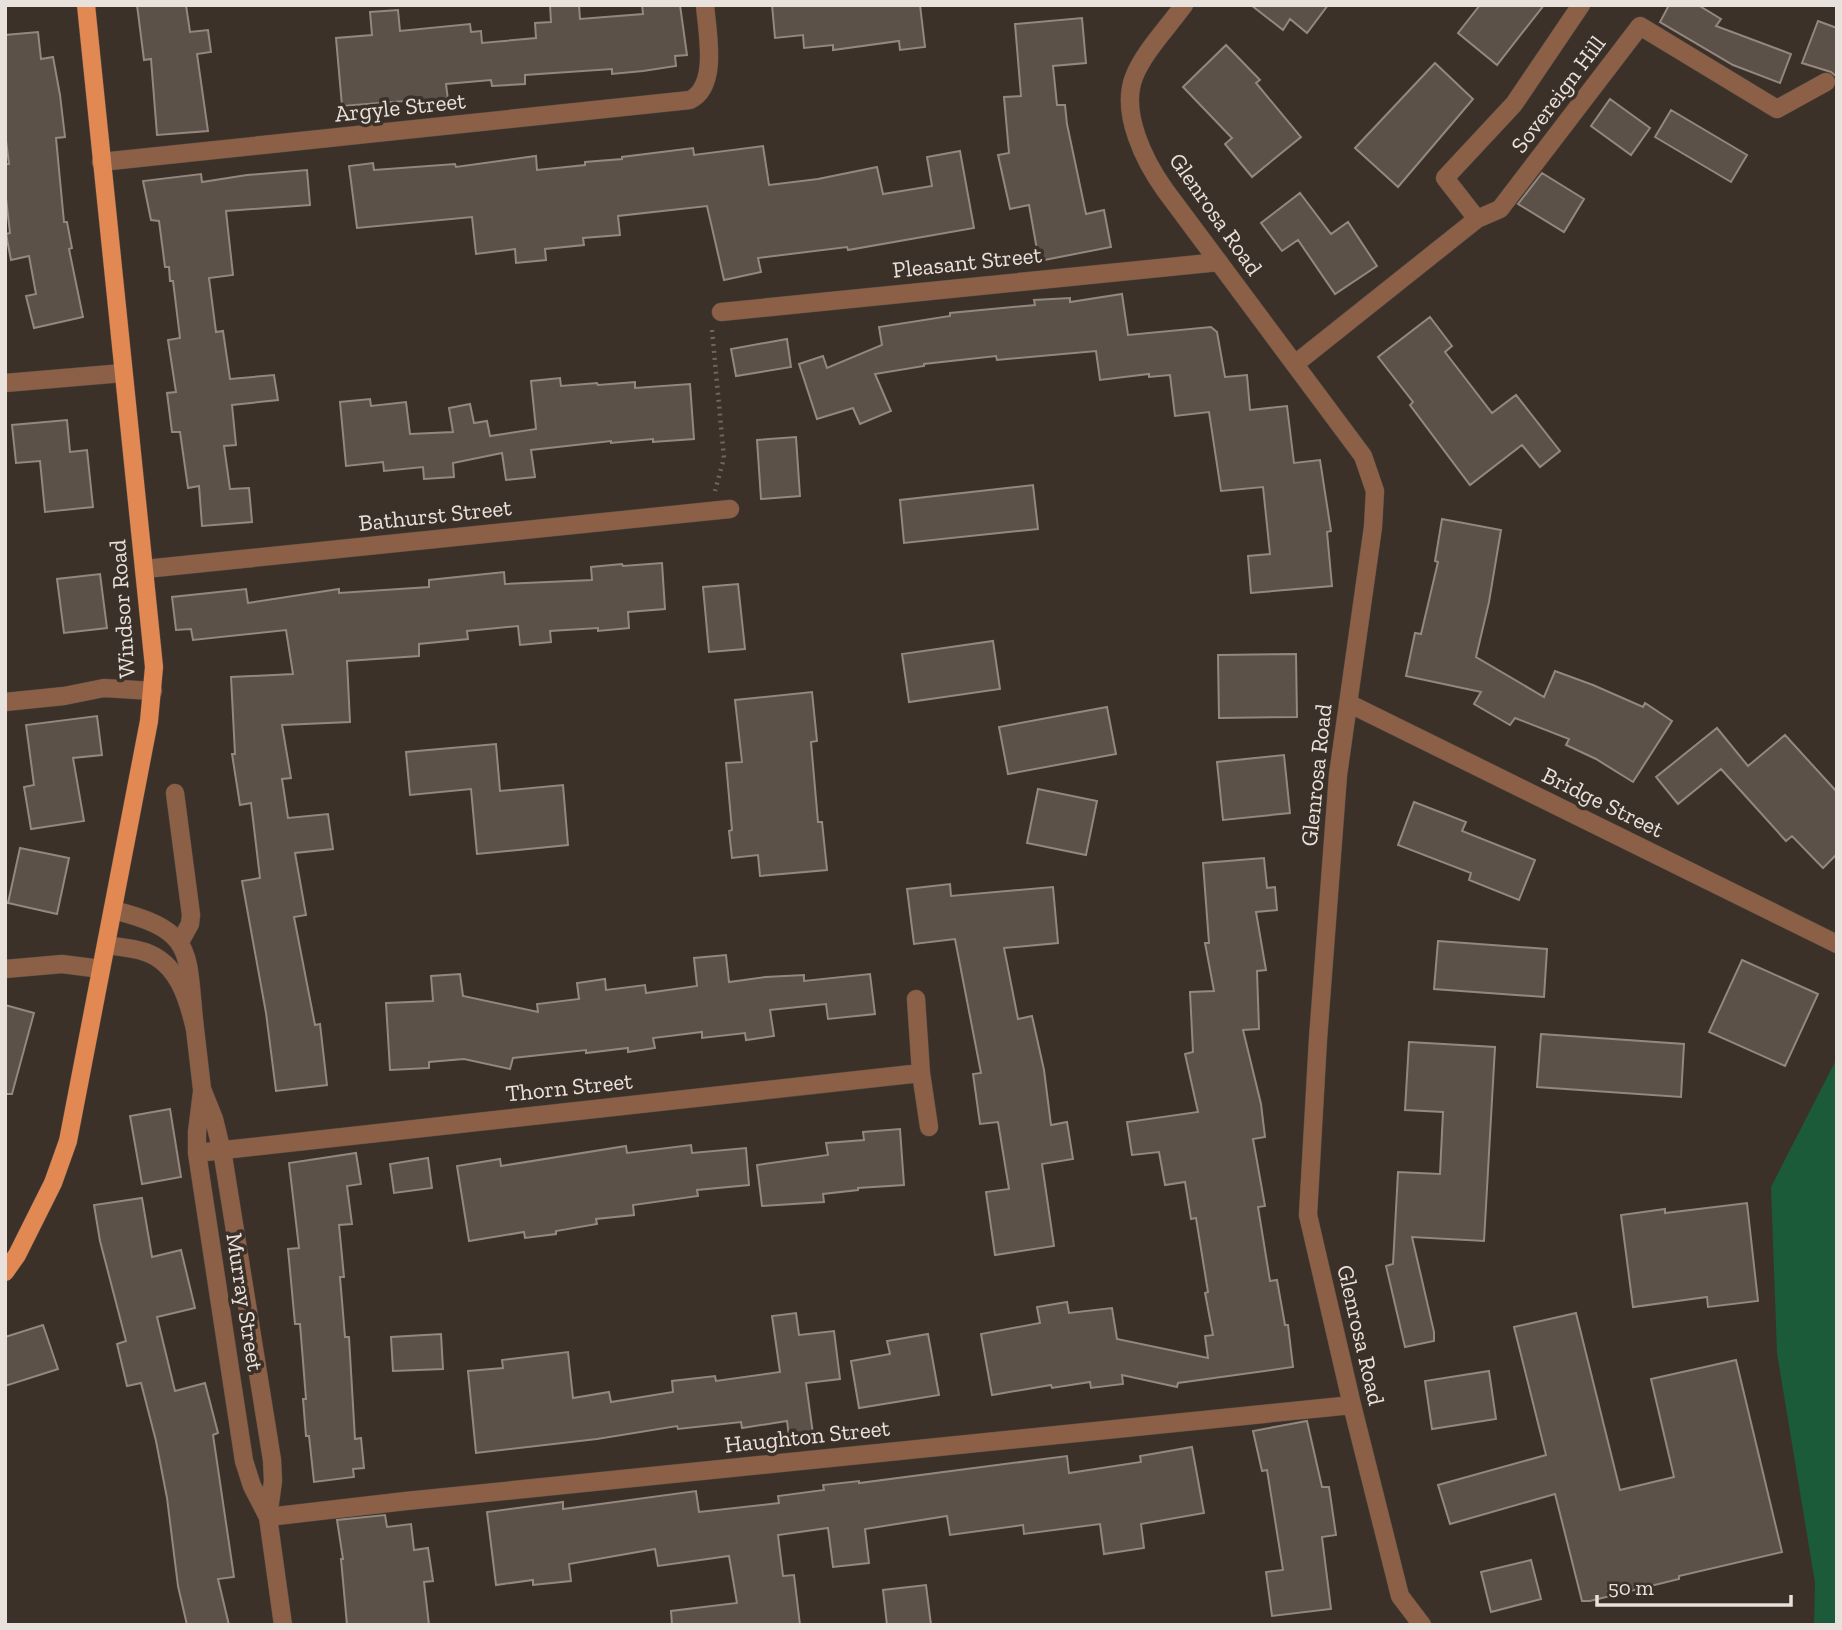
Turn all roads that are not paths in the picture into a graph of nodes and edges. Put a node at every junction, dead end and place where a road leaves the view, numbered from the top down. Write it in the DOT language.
graph roads {
  1 [pos="86,5"];
  2 [pos="705,5"];
  3 [pos="1184,5"];
  4 [pos="1581,5"];
  5 [pos="1826,82"];
  6 [pos="101,162"];
  7 [pos="1477,219"];
  8 [pos="1219,262"];
  9 [pos="722,312"];
  10 [pos="1295,364"];
  11 [pos="123,373"];
  12 [pos="5,383"];
  13 [pos="730,509"];
  14 [pos="145,569"];
  15 [pos="153,691"];
  16 [pos="5,702"];
  17 [pos="1348,703"];
  18 [pos="175,793"];
  19 [pos="113,910"];
  20 [pos="180,942"];
  21 [pos="1837,944"];
  22 [pos="106,945"];
  23 [pos="5,968"];
  24 [pos="101,969"];
  25 [pos="916,999"];
  26 [pos="195,1029"];
  27 [pos="921,1073"];
  28 [pos="202,1089"];
  29 [pos="929,1127"];
  30 [pos="222,1150"];
  31 [pos="197,1153"];
  32 [pos="5,1272"];
  33 [pos="1352,1405"];
  34 [pos="268,1517"];
  35 [pos="284,1625"];
  36 [pos="1422,1625"];
  1 -- 6 [label="main road, Windsor Road"];
  2 -- 6 [label="street, Argyle Street"];
  3 -- 8 [label="street, Glenrosa Road"];
  4 -- 7 [label="street, Sovereign Hill"];
  5 -- 7 [label="street, Sovereign Hill"];
  6 -- 11 [label="main road, Windsor Road"];
  7 -- 10 [label="street, Sovereign Hill"];
  8 -- 9 [label="street, Pleasant Street"];
  8 -- 10 [label="street, Glenrosa Road"];
  10 -- 17 [label="street, Glenrosa Road"];
  11 -- 12 [label="street"];
  11 -- 14 [label="main road, Windsor Road"];
  13 -- 14 [label="street, Bathurst Street"];
  14 -- 15 [label="main road, Windsor Road"];
  15 -- 16 [label="street"];
  15 -- 19 [label="main road, Windsor Road"];
  17 -- 21 [label="street, Bridge Street"];
  17 -- 33 [label="street, Glenrosa Road"];
  18 -- 20 [label="street"];
  19 -- 20 [label="street"];
  19 -- 22 [label="main road, Windsor Road"];
  20 -- 26 [label="street, Murray Street"];
  22 -- 24 [label="main road, Windsor Road"];
  22 -- 26 [label="street, Murray Street"];
  23 -- 24 [label="street"];
  24 -- 32 [label="main road, Windsor Road"];
  25 -- 27 [label="street"];
  26 -- 28 [label="street, Murray Street"];
  27 -- 29 [label="street"];
  27 -- 30 [label="street, Thorn Street"];
  28 -- 30 [label="street, Murray Street"];
  28 -- 31 [label="street, Murray Street"];
  30 -- 31 [label="street, Thorn Street"];
  30 -- 34 [label="street, Murray Street"];
  31 -- 34 [label="street, Murray Street"];
  33 -- 34 [label="street, Haughton Street"];
  33 -- 36 [label="street, Glenrosa Road"];
  34 -- 35 [label="street, Murray Street"];
}
